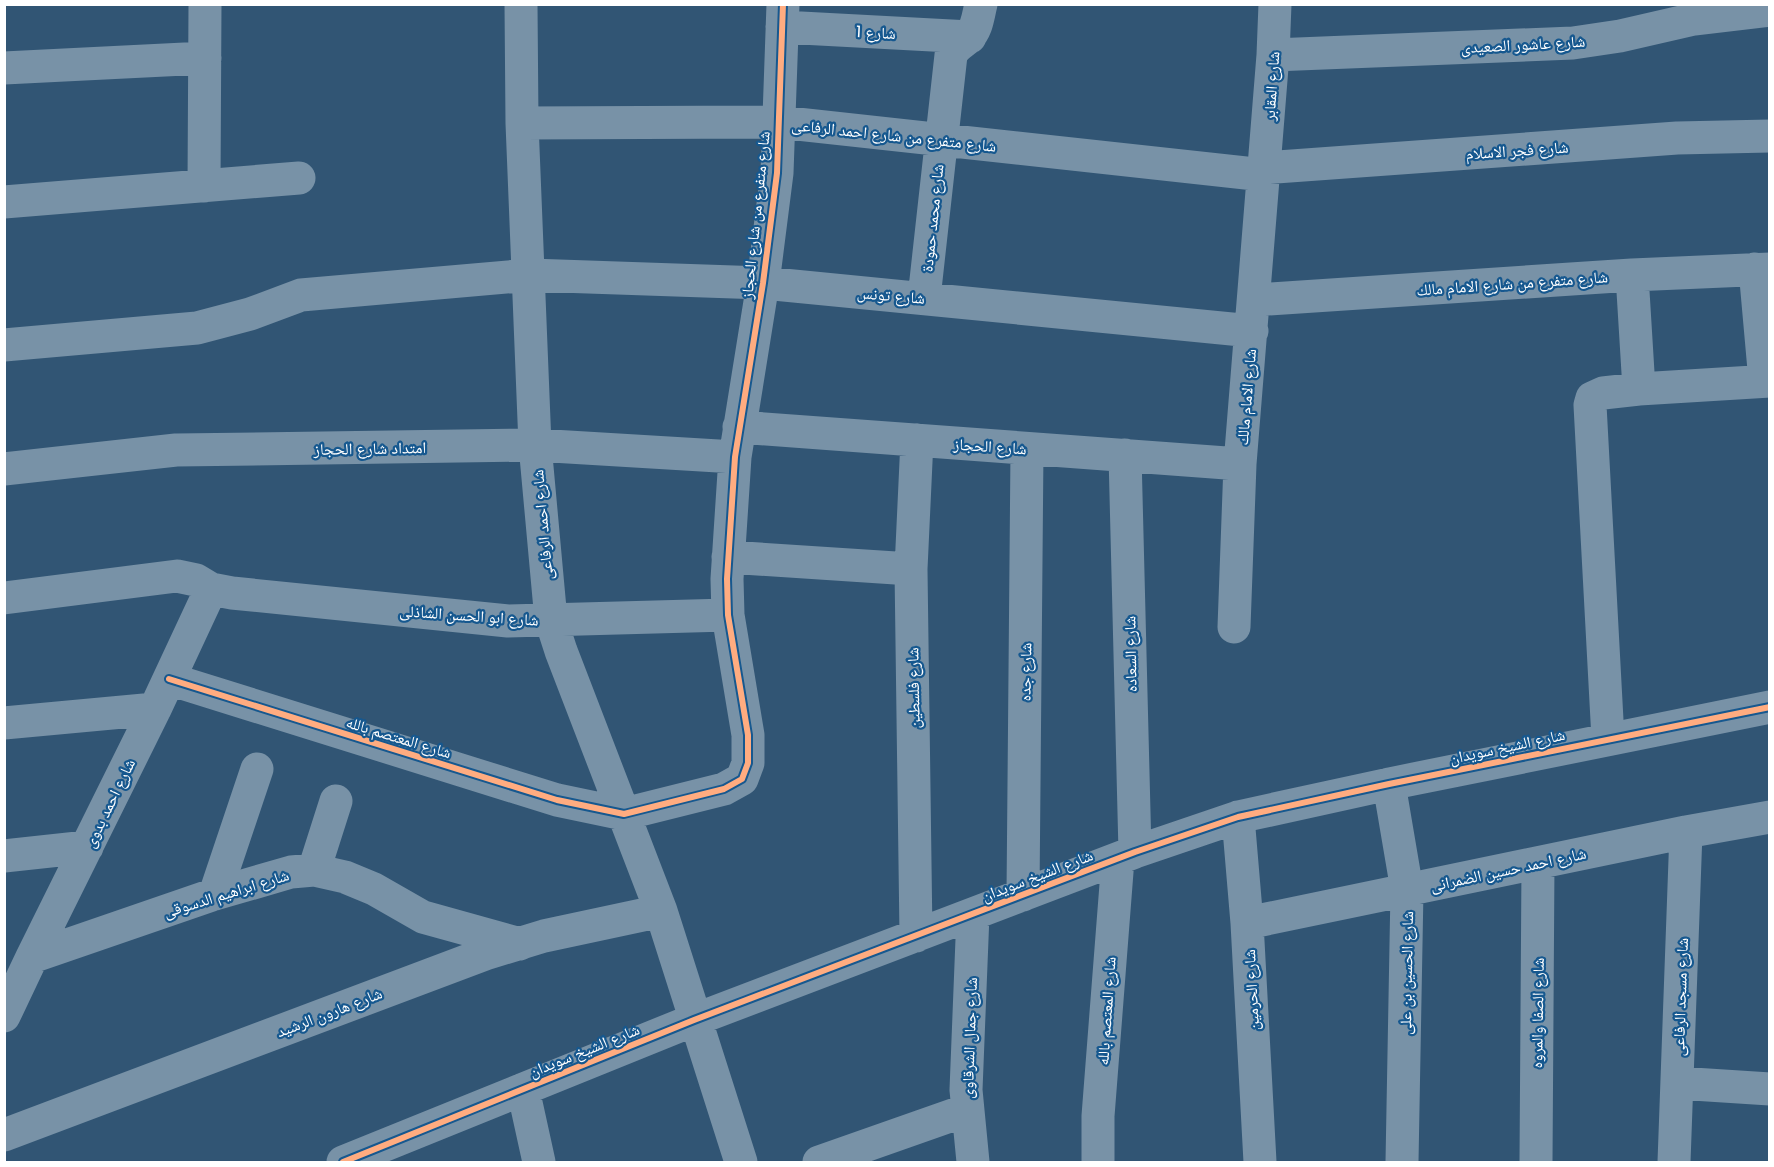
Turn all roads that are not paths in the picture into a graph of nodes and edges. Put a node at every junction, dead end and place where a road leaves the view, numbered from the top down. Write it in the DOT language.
graph roads {
  1 [pos="205,4"];
  2 [pos="521,4"];
  3 [pos="981,4"];
  4 [pos="1275,4"];
  5 [pos="1770,10"];
  6 [pos="783,16"];
  7 [pos="1648,17"];
  8 [pos="970,37"];
  9 [pos="1273,55"];
  10 [pos="205,58"];
  11 [pos="4,68"];
  12 [pos="779,122"];
  13 [pos="522,123"];
  14 [pos="1770,136"];
  15 [pos="940,140"];
  16 [pos="1264,172"];
  17 [pos="299,178"];
  18 [pos="204,186"];
  19 [pos="4,202"];
  20 [pos="1762,269"];
  21 [pos="530,275"];
  22 [pos="1632,275"];
  23 [pos="763,283"];
  24 [pos="924,298"];
  25 [pos="1253,316"];
  26 [pos="4,345"];
  27 [pos="1767,381"];
  28 [pos="1639,389"];
  29 [pos="918,440"];
  30 [pos="737,442"];
  31 [pos="535,446"];
  32 [pos="1027,448"];
  33 [pos="1125,455"];
  34 [pos="1240,464"];
  35 [pos="4,469"];
  36 [pos="728,556"];
  37 [pos="911,569"];
  38 [pos="212,589"];
  39 [pos="4,598"];
  40 [pos="728,615"];
  41 [pos="551,620"];
  42 [pos="1234,627"];
  43 [pos="169,679"];
  44 [pos="1770,707"];
  45 [pos="156,709"];
  46 [pos="4,723"];
  47 [pos="1608,739"];
  48 [pos="258,769"];
  49 [pos="1389,784"];
  50 [pos="336,801"];
  51 [pos="624,814"];
  52 [pos="1770,817"];
  53 [pos="1238,818"];
  54 [pos="1686,832"];
  55 [pos="87,847"];
  56 [pos="4,856"];
  57 [pos="1126,856"];
  58 [pos="1538,863"];
  59 [pos="314,870"];
  60 [pos="1407,890"];
  61 [pos="215,894"];
  62 [pos="1023,895"];
  63 [pos="661,911"];
  64 [pos="973,914"];
  65 [pos="1247,923"];
  66 [pos="916,936"];
  67 [pos="520,944"];
  68 [pos="32,957"];
  69 [pos="4,1016"];
  70 [pos="694,1020"];
  71 [pos="1677,1083"];
  72 [pos="523,1089"];
  73 [pos="1770,1089"];
  74 [pos="967,1110"];
  75 [pos="4,1135"];
  76 [pos="343,1162"];
  77 [pos="539,1162"];
  78 [pos="741,1162"];
  79 [pos="819,1162"];
  80 [pos="973,1162"];
  81 [pos="1098,1162"];
  82 [pos="1260,1162"];
  83 [pos="1402,1162"];
  84 [pos="1536,1162"];
  85 [pos="1674,1162"];
  1 -- 10 [label="street"];
  2 -- 13 [label="street, شارع احمد الرفاعى"];
  3 -- 8 [label="street, شارع محمد حمودة"];
  4 -- 9 [label="street, شارع المقابر"];
  5 -- 7 [label="street, شارع عاشور الصعيدى"];
  6 -- 8 [label="street, شارع 1"];
  6 -- 12 [label="street, شارع متفرع من شارع الحجاز"];
  7 -- 9 [label="street, شارع عاشور الصعيدى"];
  8 -- 15 [label="street, شارع محمد حمودة"];
  9 -- 16 [label="street, شارع المقابر"];
  10 -- 11 [label="street"];
  10 -- 18 [label="street"];
  12 -- 13 [label="street, شارع متفرع من شارع احمد الرفاعى"];
  12 -- 15 [label="street, شارع متفرع من شارع احمد الرفاعى"];
  12 -- 23 [label="street, شارع متفرع من شارع الحجاز"];
  13 -- 21 [label="street, شارع احمد الرفاعى"];
  14 -- 16 [label="street, شارع فجر الاسلام"];
  15 -- 16 [label="street, شارع متفرع من شارع احمد الرفاعى"];
  15 -- 24 [label="street, شارع محمد حمودة"];
  16 -- 25 [label="street, شارع الامام مالك"];
  17 -- 18 [label="street"];
  18 -- 19 [label="street"];
  20 -- 22 [label="street, شارع متفرع من شارع الامام مالك"];
  20 -- 27 [label="street"];
  21 -- 23 [label="street, شارع تونس"];
  21 -- 26 [label="street, شارع تونس"];
  21 -- 31 [label="street, شارع احمد الرفاعى"];
  22 -- 25 [label="street, شارع متفرع من شارع الامام مالك"];
  22 -- 28 [label="street"];
  23 -- 24 [label="street, شارع تونس"];
  23 -- 30 [label="street, شارع متفرع من شارع الحجاز"];
  24 -- 25 [label="street, شارع تونس"];
  25 -- 34 [label="street, شارع الامام مالك"];
  27 -- 28 [label="street"];
  28 -- 47 [label="street"];
  29 -- 30 [label="street, شارع الحجاز"];
  29 -- 32 [label="street, شارع الحجاز"];
  29 -- 37 [label="street, شارع فلسطين"];
  30 -- 31 [label="street, امتداد شارع الحجاز"];
  30 -- 36 [label="street, شارع متفرع من شارع الحجاز"];
  31 -- 35 [label="street, امتداد شارع الحجاز"];
  31 -- 41 [label="street, شارع احمد الرفاعى"];
  32 -- 33 [label="street, شارع الحجاز"];
  32 -- 62 [label="street, شارع جده"];
  33 -- 34 [label="street, شارع الحجاز"];
  33 -- 57 [label="street, شارع السعاده"];
  34 -- 42 [label="street, شارع الامام مالك"];
  36 -- 37 [label="street"];
  36 -- 40 [label="street, شارع متفرع من شارع الحجاز"];
  37 -- 66 [label="street, شارع فلسطين"];
  38 -- 39 [label="street, شارع ابو الحسن الشاذلى"];
  38 -- 41 [label="street, شارع ابو الحسن الشاذلى"];
  38 -- 43 [label="street, شارع احمد بدوى"];
  40 -- 41 [label="street, شارع ابو الحسن الشاذلى"];
  40 -- 51 [label="street, شارع متفرع من شارع الحجاز"];
  41 -- 51 [label="street, شارع احمد الرفاعى"];
  43 -- 45 [label="street, شارع احمد بدوى"];
  43 -- 51 [label="street, شارع المعتصم بالله"];
  44 -- 47 [label="street, شارع الشيخ سويدان"];
  45 -- 46 [label="street"];
  45 -- 55 [label="street, شارع احمد بدوى"];
  47 -- 49 [label="street, شارع الشيخ سويدان"];
  48 -- 61 [label="street"];
  49 -- 53 [label="street, شارع الشيخ سويدان"];
  49 -- 60 [label="street, شارع الحسين بن على"];
  50 -- 59 [label="street"];
  51 -- 63 [label="street, شارع احمد الرفاعى"];
  52 -- 54 [label="street, شارع احمد حسين الضمرانى"];
  53 -- 57 [label="street, شارع الشيخ سويدان"];
  53 -- 65 [label="street, شارع الحرمين"];
  54 -- 58 [label="street, شارع احمد حسين الضمرانى"];
  54 -- 71 [label="street, شارع مسجد الرفاعى"];
  55 -- 56 [label="street"];
  55 -- 68 [label="street, شارع احمد بدوى"];
  57 -- 62 [label="street, شارع الشيخ سويدان"];
  57 -- 81 [label="street, شارع المعتصم بالله"];
  58 -- 60 [label="street, شارع احمد حسين الضمرانى"];
  58 -- 84 [label="street, شارع الصفا والمروه"];
  59 -- 61 [label="street, شارع ابراهيم الدسوقى"];
  59 -- 67 [label="street, شارع ابراهيم الدسوقى"];
  60 -- 65 [label="street, شارع احمد حسين الضمرانى"];
  60 -- 83 [label="street, شارع الحسين بن على"];
  61 -- 68 [label="street, شارع ابراهيم الدسوقى"];
  62 -- 64 [label="street, شارع الشيخ سويدان"];
  63 -- 67 [label="street, شارع هارون الرشيد"];
  63 -- 70 [label="street, شارع احمد الرفاعى"];
  64 -- 66 [label="street, شارع الشيخ سويدان"];
  64 -- 74 [label="street, شارع جمال الشرقاوى"];
  65 -- 82 [label="street, شارع الحرمين"];
  66 -- 70 [label="street, شارع الشيخ سويدان"];
  67 -- 75 [label="street, شارع هارون الرشيد"];
  68 -- 69 [label="street, شارع احمد بدوى"];
  70 -- 72 [label="street, شارع الشيخ سويدان"];
  70 -- 78 [label="street, شارع احمد الرفاعى"];
  71 -- 73 [label="street"];
  71 -- 85 [label="street, شارع مسجد الرفاعى"];
  72 -- 76 [label="street, شارع الشيخ سويدان"];
  72 -- 77 [label="street"];
  74 -- 79 [label="street"];
  74 -- 80 [label="street, شارع جمال الشرقاوى"];
}
